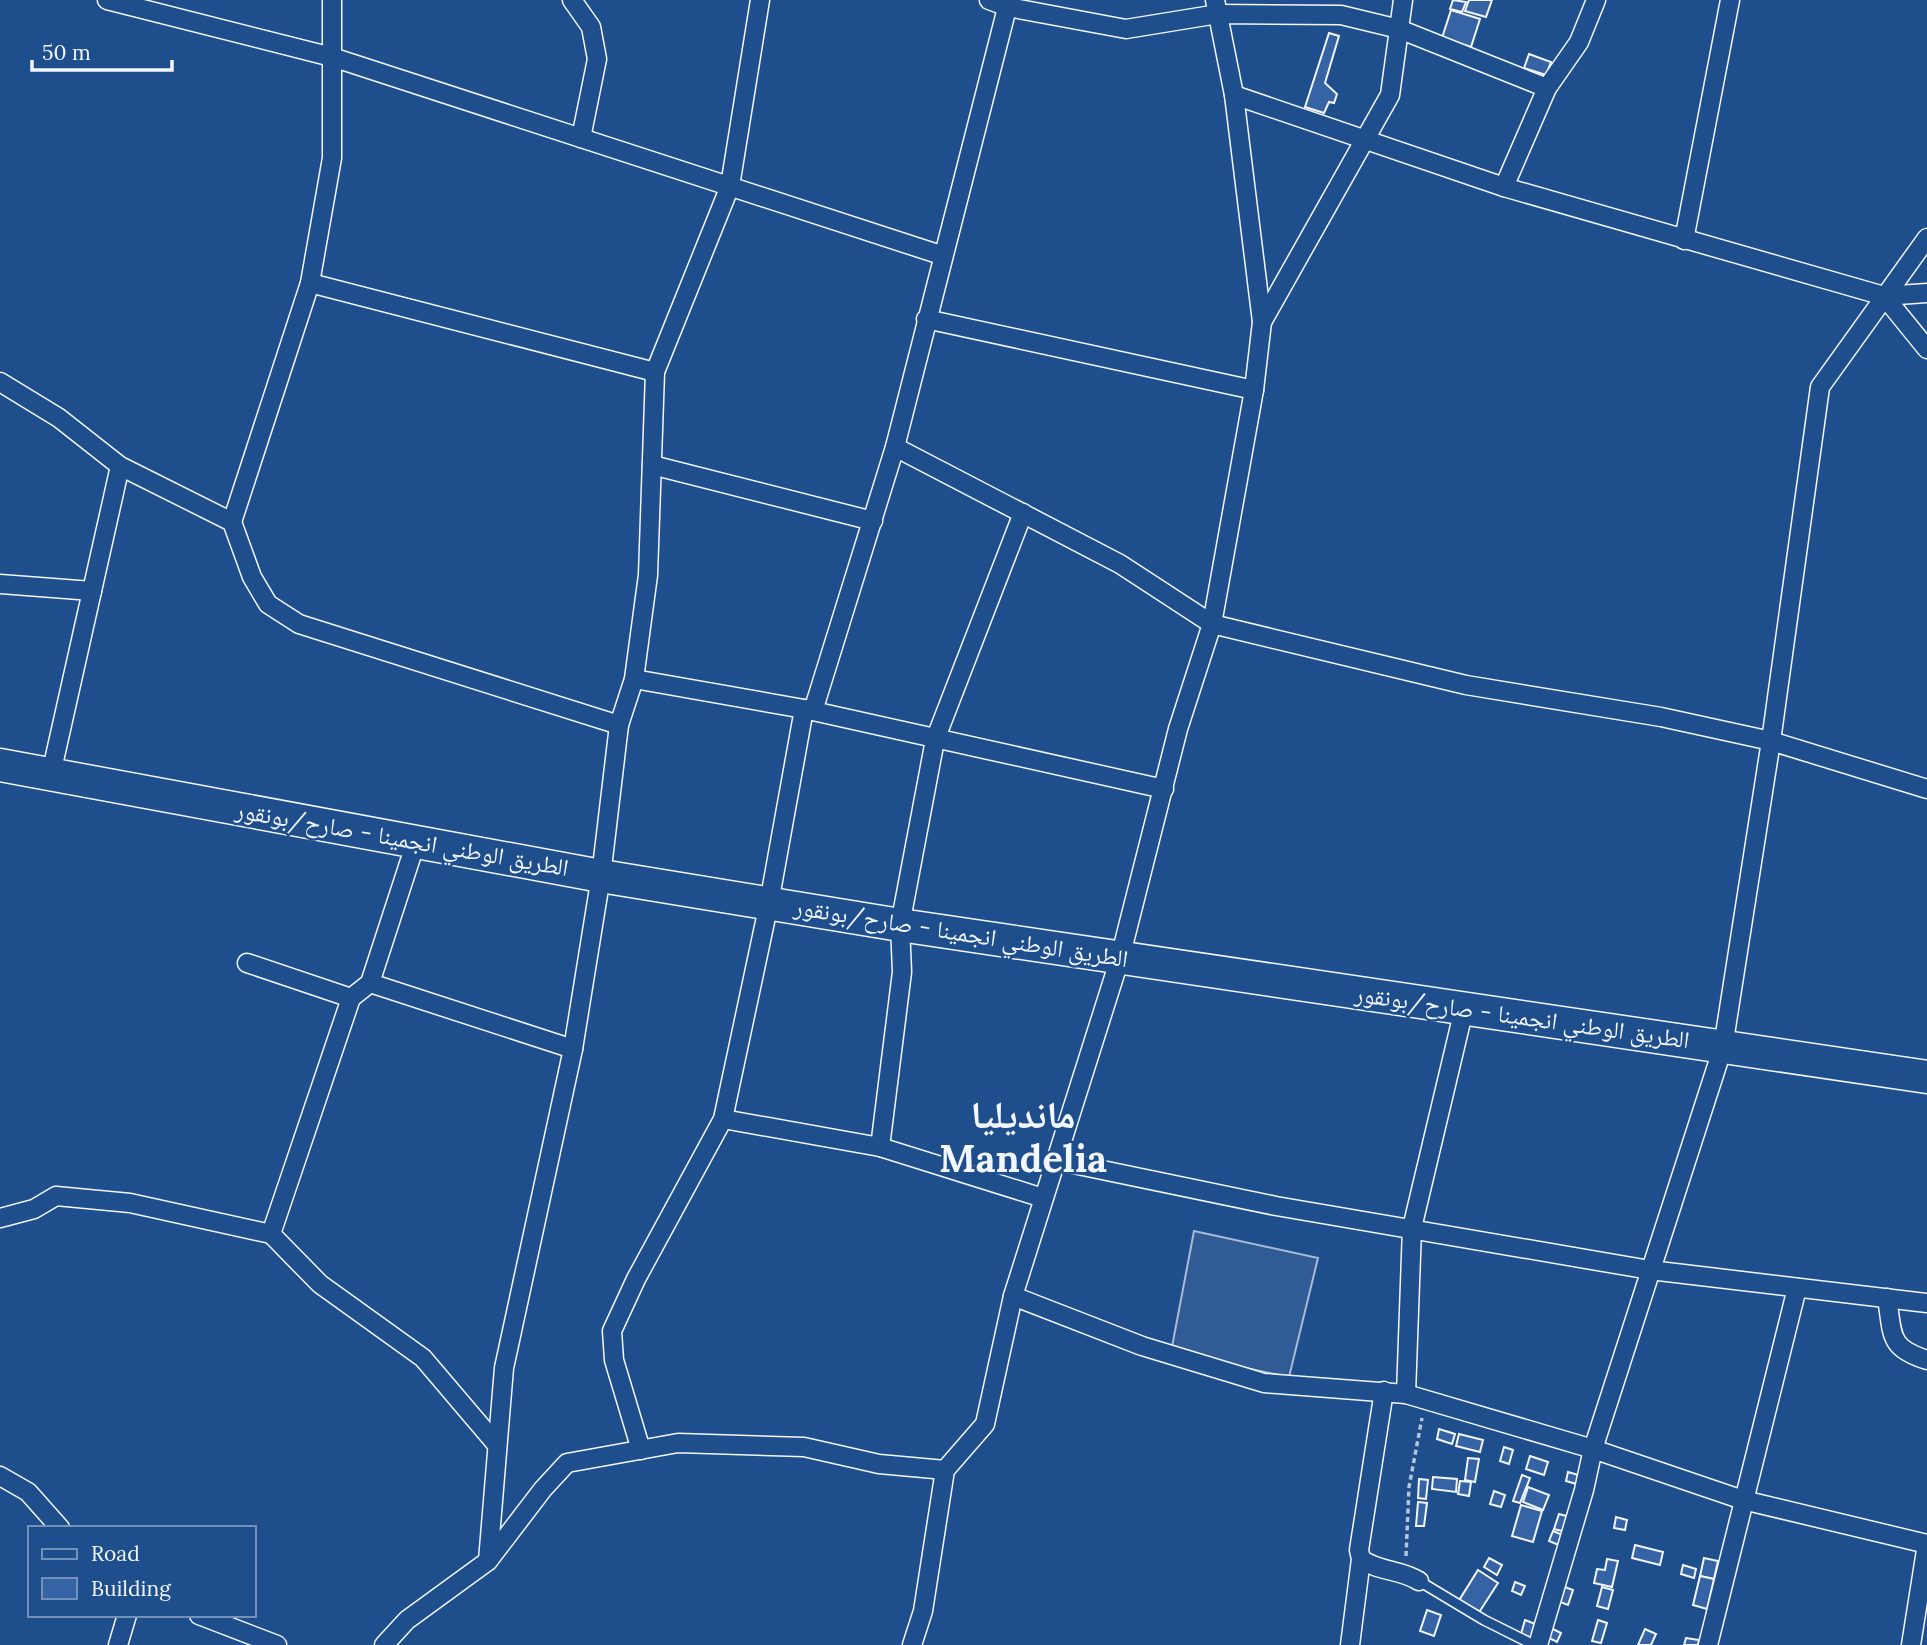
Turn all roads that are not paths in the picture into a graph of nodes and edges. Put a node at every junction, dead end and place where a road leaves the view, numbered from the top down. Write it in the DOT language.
graph roads {
  1 [pos="107,0"];
  2 [pos="332,0"];
  3 [pos="572,0"];
  4 [pos="760,0"];
  5 [pos="989,0"];
  6 [pos="1403,0"];
  7 [pos="1596,0"];
  8 [pos="1730,0"];
  9 [pos="1008,3"];
  10 [pos="1217,7"];
  11 [pos="1399,29"];
  12 [pos="332,57"];
  13 [pos="1547,88"];
  14 [pos="1234,95"];
  15 [pos="581,138"];
  16 [pos="1364,139"];
  17 [pos="730,186"];
  18 [pos="1504,187"];
  19 [pos="1927,238"];
  20 [pos="1684,240"];
  21 [pos="941,255"];
  22 [pos="310,283"];
  23 [pos="1927,293"];
  24 [pos="1884,296"];
  25 [pos="926,319"];
  26 [pos="1262,322"];
  27 [pos="1927,349"];
  28 [pos="655,372"];
  29 [pos="0,383"];
  30 [pos="1254,390"];
  31 [pos="895,447"];
  32 [pos="652,465"];
  33 [pos="120,466"];
  34 [pos="1023,513"];
  35 [pos="232,522"];
  36 [pos="873,522"];
  37 [pos="0,584"];
  38 [pos="92,591"];
  39 [pos="1212,624"];
  40 [pos="634,679"];
  41 [pos="809,710"];
  42 [pos="619,725"];
  43 [pos="936,740"];
  44 [pos="1771,741"];
  45 [pos="0,765"];
  46 [pos="51,774"];
  47 [pos="1164,789"];
  48 [pos="1927,789"];
  49 [pos="416,842"];
  50 [pos="601,876"];
  51 [pos="769,903"];
  52 [pos="900,925"];
  53 [pos="1119,958"];
  54 [pos="247,963"];
  55 [pos="370,983"];
  56 [pos="351,998"];
  57 [pos="1464,1009"];
  58 [pos="1723,1047"];
  59 [pos="573,1049"];
  60 [pos="1927,1077"];
  61 [pos="723,1119"];
  62 [pos="880,1147"];
  63 [pos="1054,1160"];
  64 [pos="1043,1198"];
  65 [pos="0,1218"];
  66 [pos="1412,1228"];
  67 [pos="271,1234"];
  68 [pos="1650,1270"];
  69 [pos="1797,1288"];
  70 [pos="1013,1296"];
  71 [pos="1887,1298"];
  72 [pos="1927,1303"];
  73 [pos="1927,1360"];
  74 [pos="1384,1391"];
  75 [pos="1406,1394"];
  76 [pos="497,1445"];
  77 [pos="1593,1449"];
  78 [pos="641,1450"];
  79 [pos="946,1470"];
  80 [pos="0,1476"];
  81 [pos="1743,1500"];
  82 [pos="58,1526"];
  83 [pos="1927,1544"];
  84 [pos="1362,1559"];
  85 [pos="488,1561"];
  86 [pos="1412,1577"];
  87 [pos="126,1617"];
  88 [pos="204,1617"];
  89 [pos="118,1645"];
  90 [pos="276,1645"];
  91 [pos="384,1645"];
  92 [pos="912,1645"];
  93 [pos="1350,1645"];
  94 [pos="1536,1645"];
  95 [pos="1708,1645"];
  96 [pos="1910,1645"];
  1 -- 12 [label="street"];
  2 -- 12 [label="street"];
  3 -- 15 [label="street"];
  4 -- 17 [label="street"];
  5 -- 9 [label="street"];
  6 -- 11 [label="street"];
  7 -- 13 [label="street"];
  8 -- 20 [label="street"];
  9 -- 10 [label="street"];
  9 -- 21 [label="street"];
  10 -- 11 [label="street"];
  10 -- 14 [label="street"];
  11 -- 13 [label="street"];
  11 -- 16 [label="street"];
  12 -- 15 [label="street"];
  12 -- 22 [label="street"];
  13 -- 18 [label="street"];
  14 -- 16 [label="street"];
  14 -- 26 [label="street"];
  15 -- 17 [label="street"];
  16 -- 18 [label="street"];
  16 -- 26 [label="street"];
  17 -- 21 [label="street"];
  17 -- 28 [label="street"];
  18 -- 20 [label="street"];
  19 -- 24 [label="street"];
  20 -- 24 [label="street"];
  21 -- 25 [label="street"];
  22 -- 28 [label="street"];
  22 -- 35 [label="street"];
  23 -- 24 [label="street"];
  24 -- 27 [label="street"];
  24 -- 44 [label="street"];
  25 -- 30 [label="street"];
  25 -- 31 [label="street"];
  26 -- 30 [label="street"];
  28 -- 32 [label="street"];
  29 -- 33 [label="street"];
  30 -- 39 [label="street"];
  31 -- 34 [label="street"];
  31 -- 36 [label="street"];
  32 -- 36 [label="street"];
  32 -- 40 [label="street"];
  33 -- 35 [label="street"];
  33 -- 38 [label="street"];
  34 -- 39 [label="street"];
  34 -- 43 [label="street"];
  35 -- 42 [label="street"];
  36 -- 41 [label="street"];
  37 -- 38 [label="street"];
  38 -- 46 [label="street"];
  39 -- 44 [label="street"];
  39 -- 47 [label="street"];
  40 -- 41 [label="street"];
  40 -- 42 [label="street"];
  41 -- 43 [label="street"];
  41 -- 51 [label="street"];
  42 -- 50 [label="street"];
  43 -- 47 [label="street"];
  43 -- 52 [label="street"];
  44 -- 48 [label="street"];
  44 -- 58 [label="street"];
  45 -- 46 [label="highway, الطريق الوطني انجمينا - صارح/بونقور"];
  46 -- 49 [label="highway, الطريق الوطني انجمينا - صارح/بونقور"];
  47 -- 53 [label="street"];
  49 -- 50 [label="highway, الطريق الوطني انجمينا - صارح/بونقور"];
  49 -- 55 [label="street"];
  50 -- 51 [label="highway, الطريق الوطني انجمينا - صارح/بونقور"];
  50 -- 59 [label="street"];
  51 -- 52 [label="highway, الطريق الوطني انجمينا - صارح/بونقور"];
  51 -- 61 [label="street"];
  52 -- 53 [label="highway, الطريق الوطني انجمينا - صارح/بونقور"];
  52 -- 62 [label="street"];
  53 -- 57 [label="highway, الطريق الوطني انجمينا - صارح/بونقور"];
  53 -- 63 [label="street"];
  54 -- 56 [label="street"];
  55 -- 56 [label="street"];
  55 -- 59 [label="street"];
  56 -- 67 [label="street"];
  57 -- 58 [label="highway, الطريق الوطني انجمينا - صارح/بونقور"];
  57 -- 66 [label="street"];
  58 -- 60 [label="highway, الطريق الوطني انجمينا - صارح/بونقور"];
  58 -- 68 [label="street"];
  59 -- 76 [label="street"];
  61 -- 62 [label="street"];
  61 -- 78 [label="street"];
  62 -- 64 [label="street"];
  63 -- 64 [label="street"];
  63 -- 66 [label="street"];
  64 -- 70 [label="street"];
  65 -- 67 [label="street"];
  66 -- 68 [label="street"];
  66 -- 75 [label="street"];
  67 -- 76 [label="street"];
  68 -- 69 [label="street"];
  68 -- 77 [label="street"];
  69 -- 71 [label="street"];
  69 -- 81 [label="street"];
  70 -- 74 [label="street"];
  70 -- 79 [label="street"];
  71 -- 72 [label="street"];
  71 -- 73 [label="street"];
  74 -- 75 [label="street"];
  74 -- 84 [label="street"];
  75 -- 77 [label="street"];
  76 -- 85 [label="street"];
  77 -- 81 [label="street"];
  77 -- 94 [label="street"];
  78 -- 79 [label="street"];
  78 -- 85 [label="street"];
  79 -- 92 [label="street"];
  80 -- 82 [label="street"];
  81 -- 83 [label="street"];
  81 -- 95 [label="street"];
  83 -- 96 [label="street"];
  84 -- 86 [label="street"];
  84 -- 93 [label="street"];
  85 -- 91 [label="street"];
  86 -- 94 [label="lane"];
  87 -- 89 [label="street"];
  88 -- 90 [label="street"];
}
